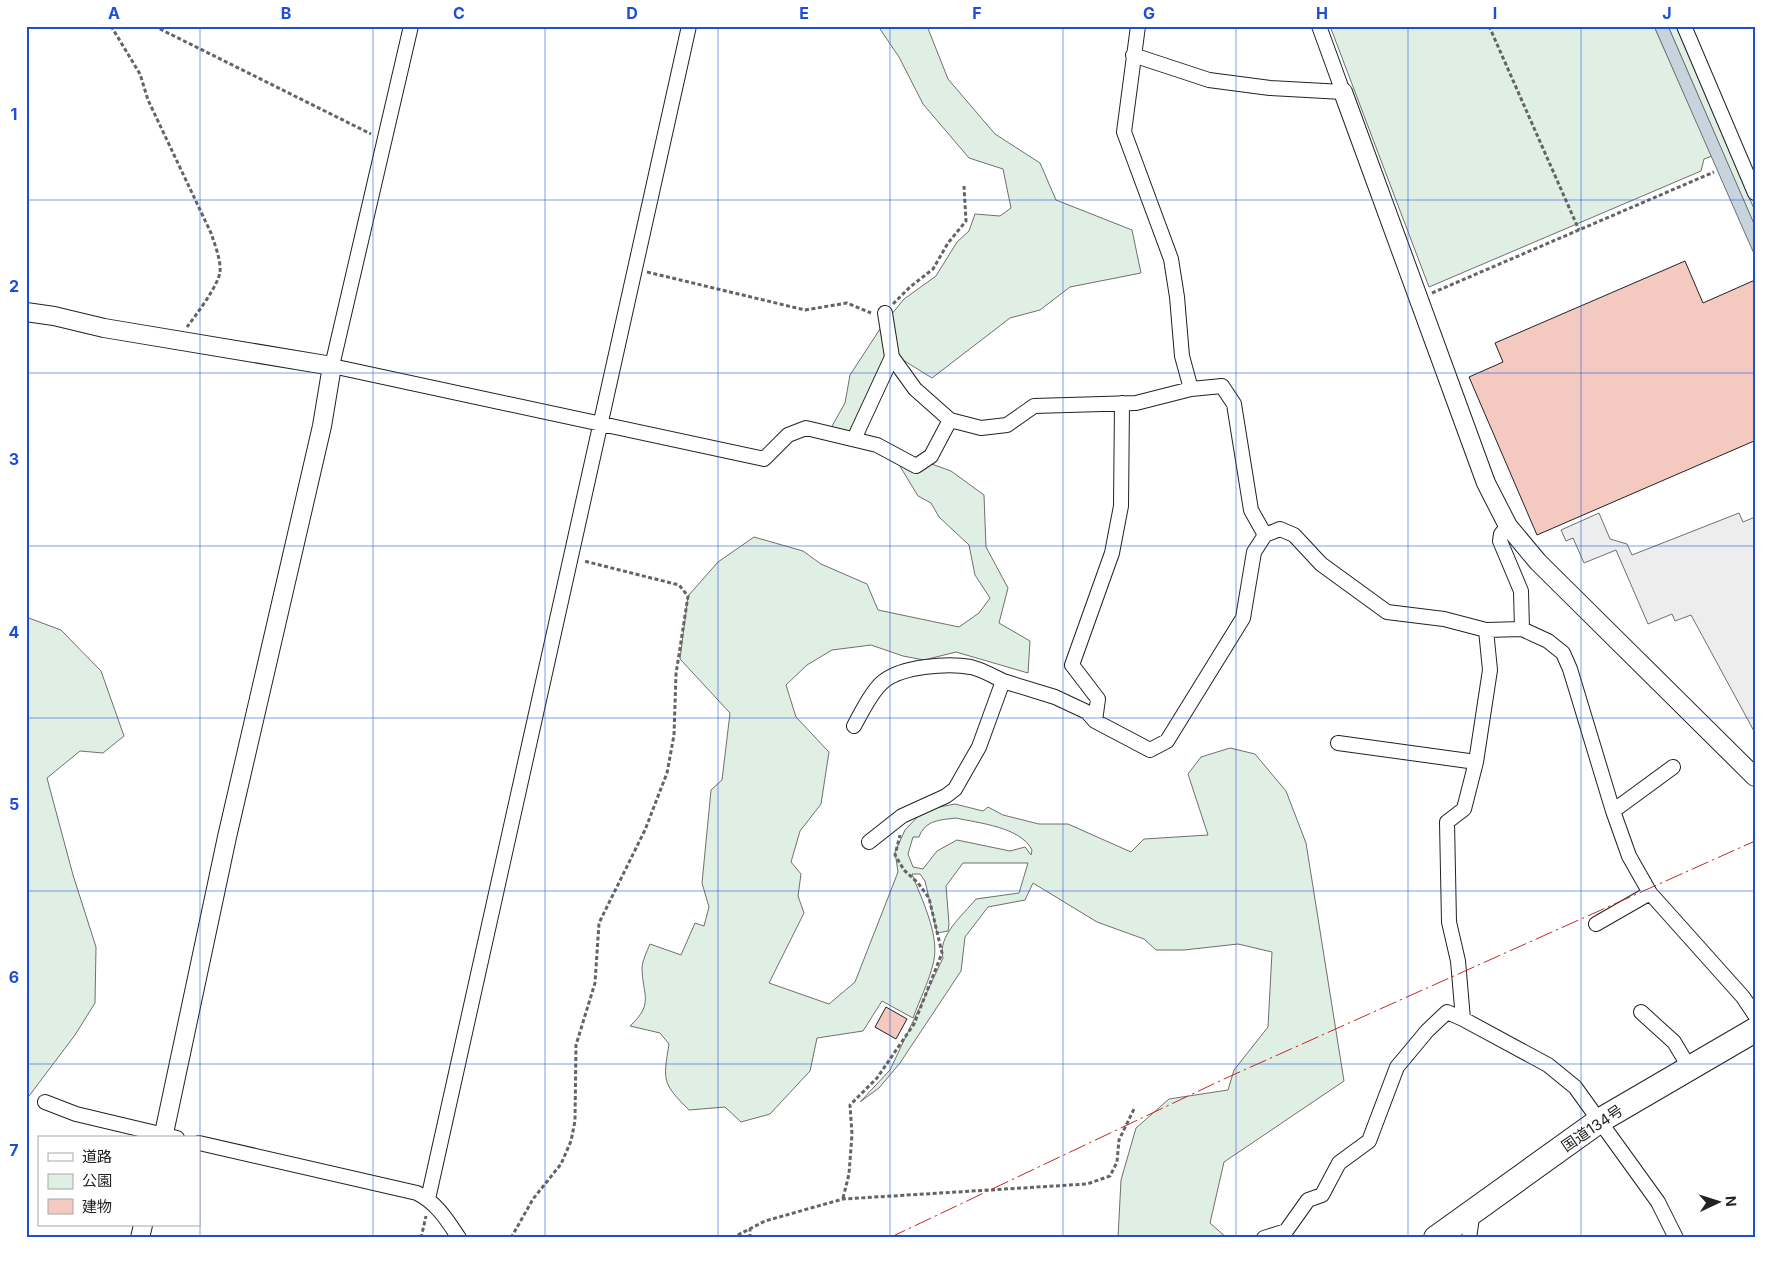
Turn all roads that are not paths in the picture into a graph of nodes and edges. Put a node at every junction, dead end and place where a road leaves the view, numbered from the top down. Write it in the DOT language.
graph roads {
  1 [pos="411,26"];
  2 [pos="689,26"];
  3 [pos="1138,26"];
  4 [pos="1319,26"];
  5 [pos="1684,26"];
  6 [pos="1134,55"];
  7 [pos="1343,92"];
  8 [pos="1755,193"];
  9 [pos="26,312"];
  10 [pos="885,312"];
  11 [pos="892,357"];
  12 [pos="332,366"];
  13 [pos="1191,389"];
  14 [pos="1122,403"];
  15 [pos="950,420"];
  16 [pos="600,422"];
  17 [pos="854,439"];
  18 [pos="1508,526"];
  19 [pos="1265,535"];
  20 [pos="1522,629"];
  21 [pos="1486,630"];
  22 [pos="1003,681"];
  23 [pos="1096,721"];
  24 [pos="854,726"];
  25 [pos="1338,744"];
  26 [pos="1476,762"];
  27 [pos="1672,767"];
  28 [pos="1755,777"];
  29 [pos="1613,811"];
  30 [pos="870,842"];
  31 [pos="1650,893"];
  32 [pos="1596,924"];
  33 [pos="1640,1012"];
  34 [pos="1755,1015"];
  35 [pos="1464,1019"];
  36 [pos="1755,1030"];
  37 [pos="1689,1067"];
  38 [pos="45,1102"];
  39 [pos="1599,1121"];
  40 [pos="164,1136"];
  41 [pos="168,1136"];
  42 [pos="200,1143"];
  43 [pos="428,1199"];
  44 [pos="1473,1211"];
  45 [pos="459,1238"];
  46 [pos="1264,1238"];
  47 [pos="1436,1238"];
  48 [pos="1469,1238"];
  49 [pos="1676,1238"];
  1 -- 12 [label="street"];
  2 -- 16 [label="street"];
  3 -- 6 [label="street"];
  4 -- 7 [label="street"];
  5 -- 8 [label="street"];
  6 -- 7 [label="street"];
  6 -- 13 [label="street"];
  7 -- 18 [label="street"];
  9 -- 12 [label="street"];
  10 -- 11 [label="street"];
  11 -- 15 [label="street"];
  11 -- 17 [label="street"];
  12 -- 16 [label="street"];
  12 -- 41 [label="street"];
  13 -- 14 [label="street"];
  13 -- 19 [label="street"];
  14 -- 15 [label="street"];
  14 -- 23 [label="street"];
  15 -- 17 [label="street"];
  16 -- 17 [label="street"];
  16 -- 43 [label="street"];
  18 -- 20 [label="street"];
  18 -- 28 [label="street"];
  19 -- 21 [label="street"];
  19 -- 23 [label="street"];
  20 -- 21 [label="street"];
  20 -- 29 [label="street"];
  21 -- 26 [label="street"];
  22 -- 23 [label="street"];
  22 -- 24 [label="street"];
  22 -- 30 [label="street"];
  25 -- 26 [label="street"];
  26 -- 35 [label="street"];
  27 -- 29 [label="street"];
  29 -- 31 [label="street"];
  31 -- 32 [label="street"];
  31 -- 34 [label="street"];
  33 -- 37 [label="street"];
  35 -- 39 [label="street"];
  35 -- 46 [label="street"];
  36 -- 37 [label="highway, 国道134号"];
  37 -- 39 [label="highway, 国道134号"];
  38 -- 40 [label="street"];
  39 -- 44 [label="highway, 国道134号"];
  39 -- 49 [label="street"];
  42 -- 43 [label="street"];
  43 -- 45 [label="street"];
  44 -- 47 [label="highway, 国道134号"];
  44 -- 48 [label="street"];
}
